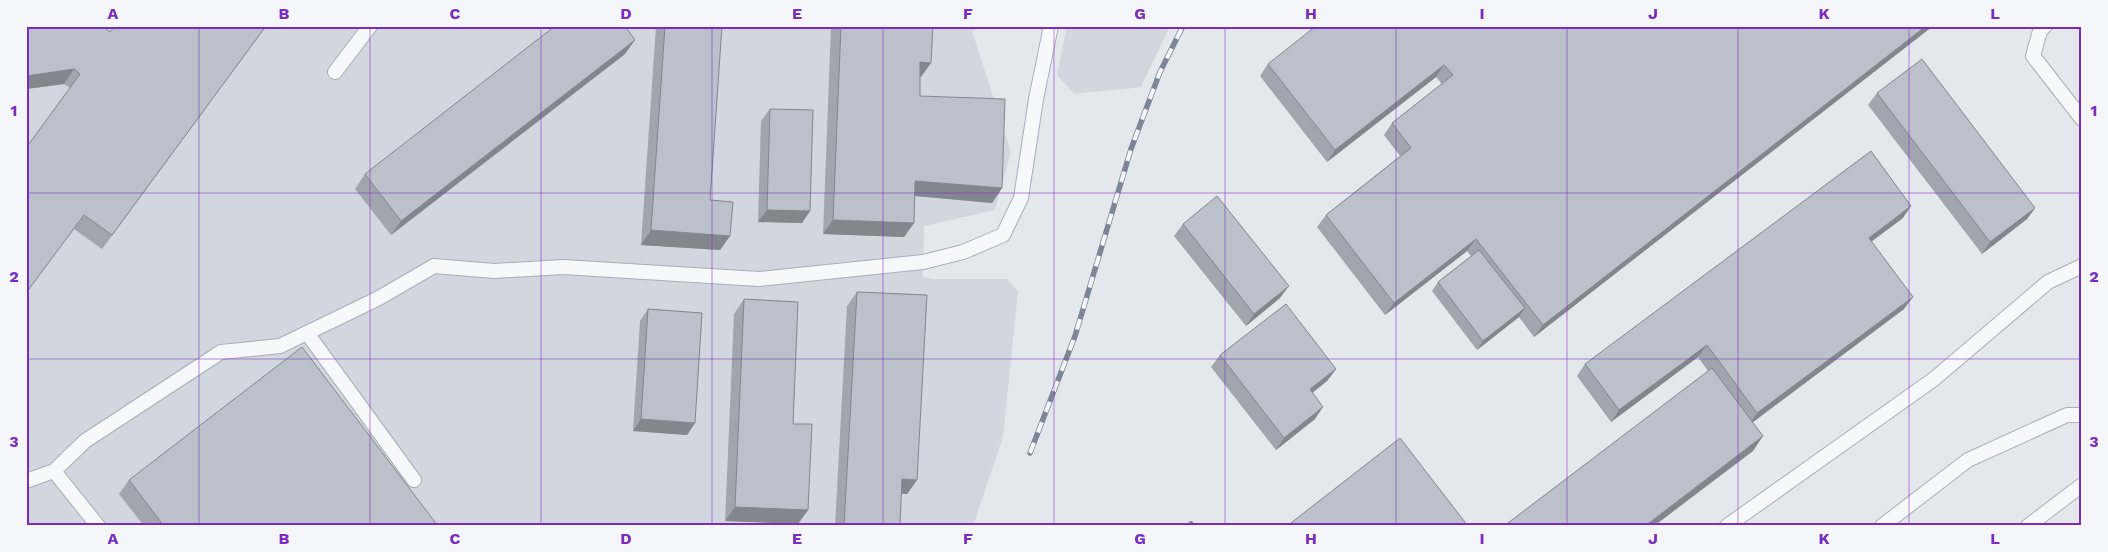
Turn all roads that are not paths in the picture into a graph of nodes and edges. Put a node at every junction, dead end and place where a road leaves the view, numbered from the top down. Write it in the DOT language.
graph roads {
  1 [pos="370,26"];
  2 [pos="1051,26"];
  3 [pos="2046,26"];
  4 [pos="335,72"];
  5 [pos="2082,119"];
  6 [pos="2082,266"];
  7 [pos="307,333"];
  8 [pos="2082,415"];
  9 [pos="54,471"];
  10 [pos="414,480"];
  11 [pos="26,481"];
  12 [pos="2082,485"];
  13 [pos="98,526"];
  14 [pos="1727,526"];
  15 [pos="1882,526"];
  16 [pos="2028,526"];
  1 -- 4 [label="lane"];
  2 -- 7 [label="lane"];
  3 -- 5 [label="lane"];
  6 -- 14 [label="lane"];
  7 -- 9 [label="lane"];
  7 -- 10 [label="lane"];
  8 -- 15 [label="lane"];
  9 -- 11 [label="lane"];
  9 -- 13 [label="lane"];
  12 -- 16 [label="lane"];
}
